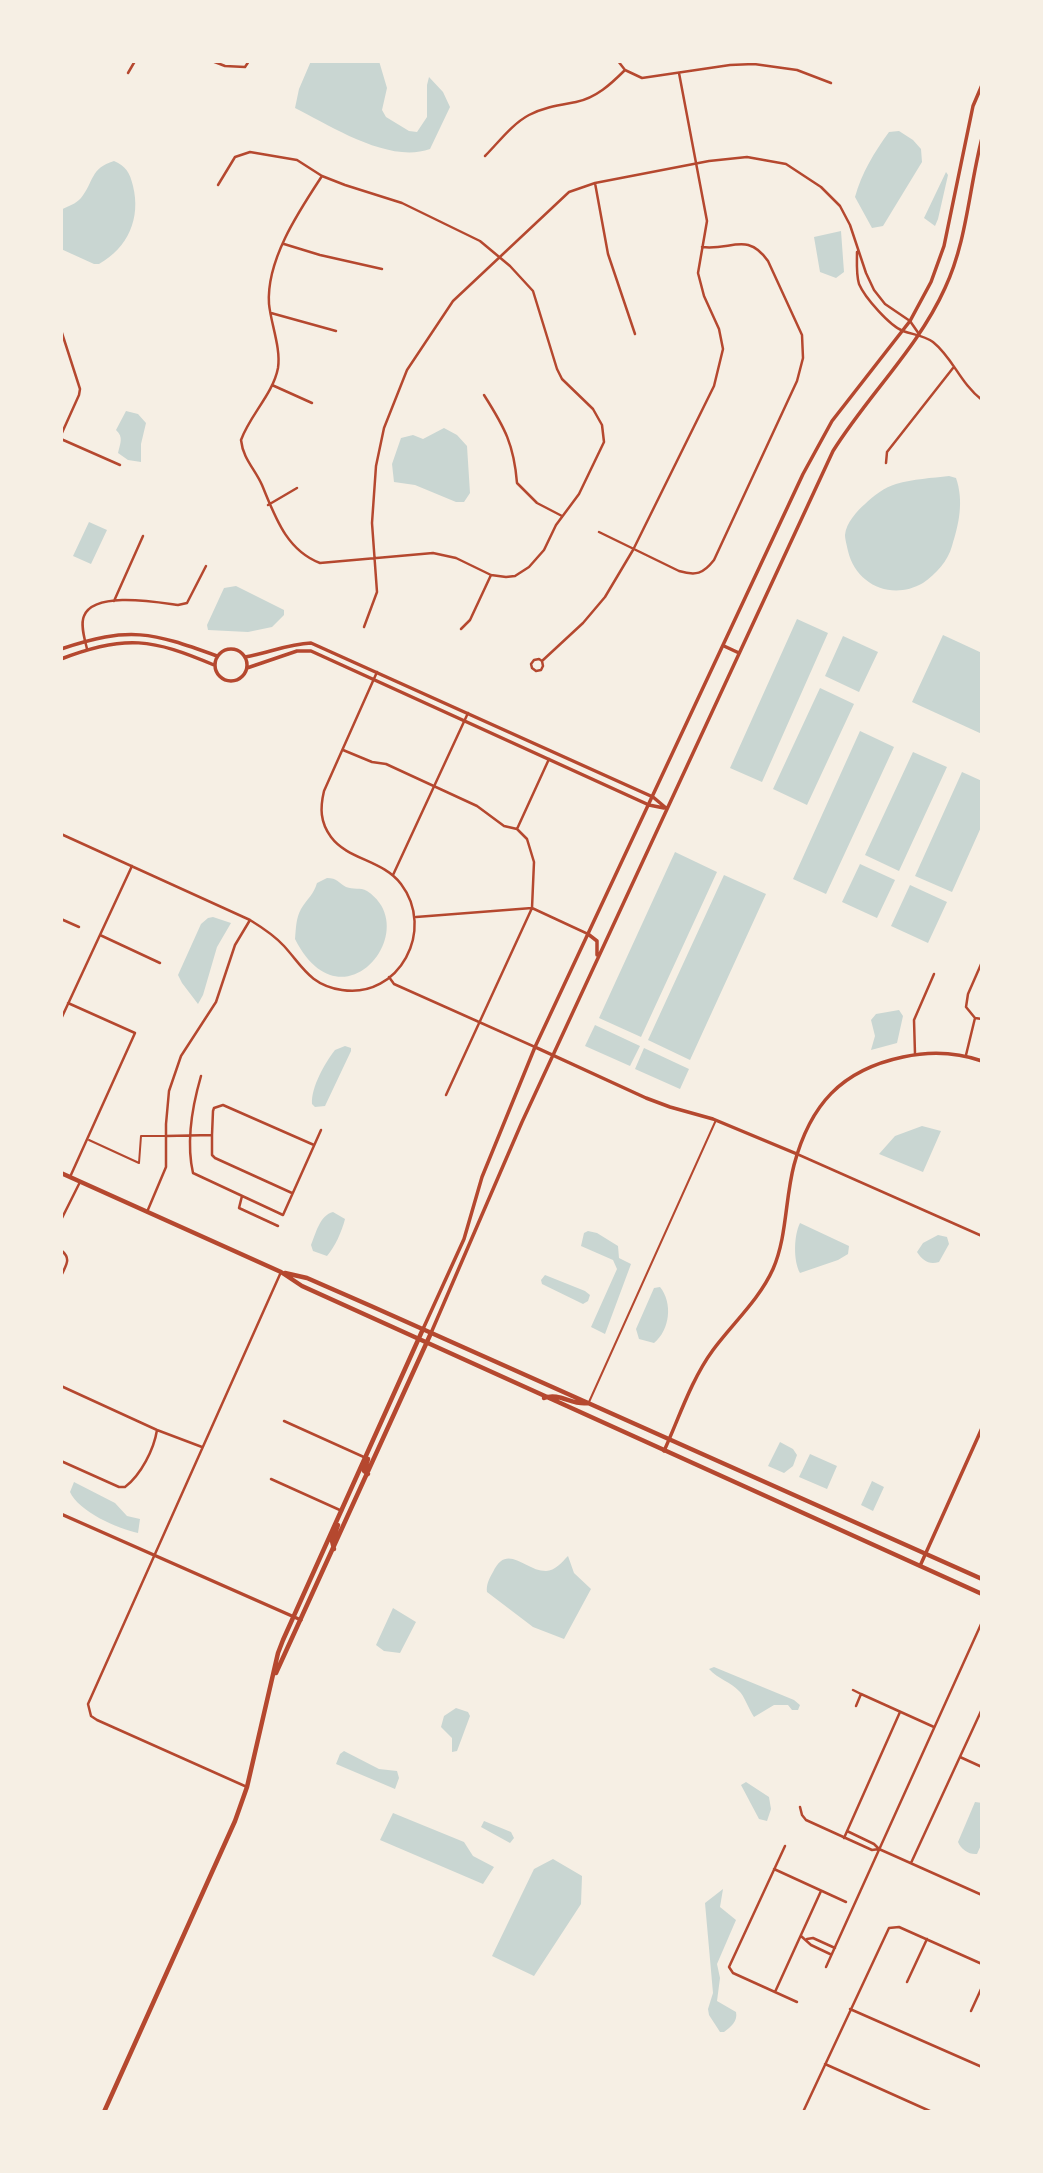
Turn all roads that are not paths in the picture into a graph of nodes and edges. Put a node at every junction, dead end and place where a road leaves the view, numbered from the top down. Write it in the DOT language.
graph roads {
  1 [pos="135,61"];
  2 [pos="212,61"];
  3 [pos="249,61"];
  4 [pos="618,61"];
  5 [pos="625,70"];
  6 [pos="128,73"];
  7 [pos="679,73"];
  8 [pos="831,83"];
  9 [pos="982,85"];
  10 [pos="982,138"];
  11 [pos="485,156"];
  12 [pos="696,164"];
  13 [pos="322,176"];
  14 [pos="595,183"];
  15 [pos="218,185"];
  16 [pos="284,244"];
  17 [pos="702,247"];
  18 [pos="858,249"];
  19 [pos="501,258"];
  20 [pos="382,269"];
  21 [pos="271,313"];
  22 [pos="910,321"];
  23 [pos="61,330"];
  24 [pos="336,331"];
  25 [pos="902,331"];
  26 [pos="635,334"];
  27 [pos="919,334"];
  28 [pos="953,368"];
  29 [pos="272,385"];
  30 [pos="484,395"];
  31 [pos="982,400"];
  32 [pos="312,403"];
  33 [pos="61,437"];
  34 [pos="886,463"];
  35 [pos="120,465"];
  36 [pos="297,488"];
  37 [pos="268,505"];
  38 [pos="562,516"];
  39 [pos="599,532"];
  40 [pos="143,536"];
  41 [pos="633,550"];
  42 [pos="374,558"];
  43 [pos="205,566"];
  44 [pos="492,575"];
  45 [pos="114,601"];
  46 [pos="364,627"];
  47 [pos="461,629"];
  48 [pos="86,641"];
  49 [pos="724,646"];
  50 [pos="61,649"];
  51 [pos="88,649"];
  52 [pos="739,653"];
  53 [pos="218,656"];
  54 [pos="245,657"];
  55 [pos="61,659"];
  56 [pos="542,661"];
  57 [pos="214,665"];
  58 [pos="247,668"];
  59 [pos="377,672"];
  60 [pos="375,678"];
  61 [pos="468,713"];
  62 [pos="465,719"];
  63 [pos="343,750"];
  64 [pos="553,750"];
  65 [pos="550,758"];
  66 [pos="434,786"];
  67 [pos="653,797"];
  68 [pos="649,805"];
  69 [pos="666,808"];
  70 [pos="517,829"];
  71 [pos="61,834"];
  72 [pos="132,866"];
  73 [pos="393,875"];
  74 [pos="532,908"];
  75 [pos="416,917"];
  76 [pos="61,919"];
  77 [pos="250,920"];
  78 [pos="79,927"];
  79 [pos="588,934"];
  80 [pos="100,935"];
  81 [pos="597,959"];
  82 [pos="982,962"];
  83 [pos="160,963"];
  84 [pos="934,974"];
  85 [pos="389,978"];
  86 [pos="68,1003"];
  87 [pos="975,1018"];
  88 [pos="61,1019"];
  89 [pos="982,1019"];
  90 [pos="480,1023"];
  91 [pos="535,1047"];
  92 [pos="553,1054"];
  93 [pos="915,1054"];
  94 [pos="966,1056"];
  95 [pos="982,1061"];
  96 [pos="201,1076"];
  97 [pos="446,1095"];
  98 [pos="716,1120"];
  99 [pos="321,1130"];
  100 [pos="191,1135"];
  101 [pos="212,1135"];
  102 [pos="166,1136"];
  103 [pos="87,1140"];
  104 [pos="314,1145"];
  105 [pos="797,1154"];
  106 [pos="61,1173"];
  107 [pos="70,1177"];
  108 [pos="80,1182"];
  109 [pos="293,1193"];
  110 [pos="242,1196"];
  111 [pos="147,1212"];
  112 [pos="61,1220"];
  113 [pos="278,1226"];
  114 [pos="982,1236"];
  115 [pos="61,1250"];
  116 [pos="281,1272"];
  117 [pos="61,1276"];
  118 [pos="423,1329"];
  119 [pos="431,1333"];
  120 [pos="419,1339"];
  121 [pos="426,1343"];
  122 [pos="61,1386"];
  123 [pos="544,1398"];
  124 [pos="589,1403"];
  125 [pos="284,1420"];
  126 [pos="982,1428"];
  127 [pos="157,1430"];
  128 [pos="670,1439"];
  129 [pos="202,1447"];
  130 [pos="664,1451"];
  131 [pos="367,1455"];
  132 [pos="61,1461"];
  133 [pos="368,1474"];
  134 [pos="271,1479"];
  135 [pos="342,1511"];
  136 [pos="61,1514"];
  137 [pos="334,1549"];
  138 [pos="155,1554"];
  139 [pos="926,1554"];
  140 [pos="920,1566"];
  141 [pos="982,1579"];
  142 [pos="982,1594"];
  143 [pos="294,1616"];
  144 [pos="302,1620"];
  145 [pos="982,1622"];
  146 [pos="274,1677"];
  147 [pos="853,1690"];
  148 [pos="861,1694"];
  149 [pos="856,1706"];
  150 [pos="982,1709"];
  151 [pos="900,1712"];
  152 [pos="934,1727"];
  153 [pos="960,1757"];
  154 [pos="982,1767"];
  155 [pos="247,1787"];
  156 [pos="800,1807"];
  157 [pos="847,1831"];
  158 [pos="844,1838"];
  159 [pos="863,1839"];
  160 [pos="860,1845"];
  161 [pos="785,1846"];
  162 [pos="879,1849"];
  163 [pos="911,1863"];
  164 [pos="774,1869"];
  165 [pos="821,1891"];
  166 [pos="982,1895"];
  167 [pos="846,1902"];
  168 [pos="801,1936"];
  169 [pos="807,1939"];
  170 [pos="927,1939"];
  171 [pos="816,1940"];
  172 [pos="822,1942"];
  173 [pos="813,1946"];
  174 [pos="835,1948"];
  175 [pos="819,1949"];
  176 [pos="831,1955"];
  177 [pos="982,1964"];
  178 [pos="826,1967"];
  179 [pos="907,1982"];
  180 [pos="982,1987"];
  181 [pos="775,1992"];
  182 [pos="797,2002"];
  183 [pos="850,2009"];
  184 [pos="971,2011"];
  185 [pos="825,2064"];
  186 [pos="982,2067"];
  187 [pos="104,2112"];
  188 [pos="803,2112"];
  189 [pos="932,2112"];
  1 -- 6 [label="street"];
  2 -- 3 [label="street"];
  4 -- 5 [label="street"];
  5 -- 7 [label="street"];
  5 -- 11 [label="street"];
  7 -- 8 [label="street"];
  7 -- 12 [label="street"];
  9 -- 22 [label="street"];
  10 -- 27 [label="street"];
  12 -- 14 [label="street"];
  12 -- 17 [label="street"];
  12 -- 18 [label="street"];
  13 -- 15 [label="street"];
  13 -- 16 [label="street"];
  13 -- 19 [label="street"];
  14 -- 19 [label="street"];
  14 -- 26 [label="street"];
  16 -- 20 [label="street"];
  16 -- 21 [label="street"];
  17 -- 41 [label="street"];
  17 -- 41 [label="street"];
  18 -- 22 [label="street"];
  18 -- 25 [label="street"];
  19 -- 38 [label="street"];
  19 -- 42 [label="street"];
  21 -- 24 [label="street"];
  21 -- 29 [label="street"];
  22 -- 25 [label="street"];
  22 -- 27 [label="street"];
  23 -- 33 [label="street"];
  25 -- 27 [label="street"];
  25 -- 49 [label="street"];
  27 -- 28 [label="street"];
  27 -- 52 [label="street"];
  28 -- 31 [label="street"];
  28 -- 34 [label="street"];
  29 -- 32 [label="street"];
  29 -- 37 [label="street"];
  30 -- 38 [label="street"];
  33 -- 35 [label="street"];
  36 -- 37 [label="street"];
  37 -- 42 [label="street"];
  38 -- 44 [label="street"];
  39 -- 41 [label="street"];
  40 -- 45 [label="street"];
  41 -- 56 [label="street"];
  42 -- 44 [label="street"];
  42 -- 46 [label="street"];
  43 -- 45 [label="street"];
  44 -- 47 [label="street"];
  45 -- 48 [label="street"];
  48 -- 50 [label="street"];
  48 -- 51 [label="street"];
  48 -- 53 [label="street"];
  49 -- 52 [label="street"];
  49 -- 67 [label="street"];
  51 -- 55 [label="street"];
  51 -- 57 [label="street"];
  52 -- 69 [label="street"];
  53 -- 54 [label="street"];
  53 -- 57 [label="street"];
  54 -- 58 [label="street"];
  54 -- 59 [label="street"];
  57 -- 58 [label="street"];
  58 -- 60 [label="street"];
  59 -- 60 [label="street"];
  59 -- 61 [label="street"];
  60 -- 62 [label="street"];
  60 -- 63 [label="street"];
  61 -- 62 [label="street"];
  61 -- 64 [label="street"];
  62 -- 65 [label="street"];
  62 -- 66 [label="street"];
  63 -- 66 [label="street"];
  63 -- 73 [label="street"];
  64 -- 65 [label="street"];
  64 -- 67 [label="street"];
  65 -- 68 [label="street"];
  65 -- 70 [label="street"];
  66 -- 70 [label="street"];
  66 -- 73 [label="street"];
  67 -- 68 [label="street"];
  67 -- 69 [label="street"];
  68 -- 69 [label="street"];
  68 -- 79 [label="street"];
  69 -- 81 [label="street"];
  70 -- 74 [label="street"];
  71 -- 72 [label="street"];
  72 -- 77 [label="street"];
  72 -- 80 [label="street"];
  73 -- 75 [label="street"];
  74 -- 75 [label="street"];
  74 -- 79 [label="street"];
  74 -- 90 [label="street"];
  75 -- 85 [label="street"];
  76 -- 78 [label="street"];
  77 -- 85 [label="street"];
  77 -- 102 [label="street"];
  79 -- 81 [label="street"];
  79 -- 91 [label="street"];
  80 -- 83 [label="street"];
  80 -- 86 [label="street"];
  81 -- 92 [label="street"];
  82 -- 87 [label="street"];
  84 -- 93 [label="street"];
  85 -- 90 [label="street"];
  86 -- 88 [label="street"];
  86 -- 103 [label="street"];
  87 -- 89 [label="street"];
  87 -- 94 [label="street"];
  90 -- 91 [label="street"];
  90 -- 97 [label="street"];
  91 -- 92 [label="street"];
  91 -- 118 [label="street"];
  92 -- 98 [label="street"];
  92 -- 119 [label="street"];
  93 -- 94 [label="street"];
  93 -- 105 [label="street"];
  94 -- 95 [label="street"];
  96 -- 100 [label="street"];
  98 -- 105 [label="street"];
  98 -- 124 [label="lane"];
  99 -- 104 [label="street"];
  100 -- 101 [label="street"];
  100 -- 102 [label="street"];
  100 -- 110 [label="street"];
  101 -- 104 [label="street"];
  101 -- 109 [label="street"];
  102 -- 103 [label="lane"];
  102 -- 111 [label="street"];
  103 -- 107 [label="street"];
  104 -- 109 [label="street"];
  105 -- 114 [label="street"];
  105 -- 128 [label="street"];
  106 -- 107 [label="main road"];
  107 -- 108 [label="main road"];
  108 -- 111 [label="main road"];
  108 -- 112 [label="street"];
  109 -- 110 [label="street"];
  110 -- 113 [label="street"];
  111 -- 116 [label="main road"];
  115 -- 117 [label="street"];
  116 -- 118 [label="main road"];
  116 -- 120 [label="main road"];
  116 -- 129 [label="street"];
  118 -- 119 [label="main road"];
  118 -- 120 [label="main road"];
  119 -- 121 [label="main road"];
  119 -- 124 [label="main road"];
  120 -- 121 [label="main road"];
  120 -- 131 [label="main road"];
  121 -- 123 [label="main road"];
  121 -- 133 [label="main road"];
  122 -- 127 [label="street"];
  123 -- 124 [label="main road"];
  123 -- 130 [label="main road"];
  124 -- 128 [label="main road"];
  125 -- 131 [label="street"];
  126 -- 139 [label="street"];
  127 -- 129 [label="street"];
  127 -- 132 [label="street"];
  128 -- 130 [label="street"];
  128 -- 139 [label="main road"];
  129 -- 138 [label="street"];
  130 -- 140 [label="main road"];
  131 -- 133 [label="main road"];
  131 -- 135 [label="main road"];
  133 -- 137 [label="main road"];
  134 -- 135 [label="street"];
  135 -- 137 [label="main road"];
  135 -- 143 [label="main road"];
  136 -- 138 [label="street"];
  137 -- 144 [label="main road"];
  138 -- 143 [label="street"];
  138 -- 155 [label="street"];
  139 -- 140 [label="street"];
  139 -- 141 [label="main road"];
  140 -- 142 [label="main road"];
  143 -- 144 [label="street"];
  143 -- 146 [label="main road"];
  144 -- 146 [label="main road"];
  145 -- 152 [label="street"];
  146 -- 155 [label="main road"];
  147 -- 148 [label="street"];
  148 -- 149 [label="street"];
  148 -- 151 [label="street"];
  150 -- 153 [label="street"];
  151 -- 152 [label="street"];
  151 -- 157 [label="street"];
  152 -- 162 [label="street"];
  153 -- 154 [label="street"];
  153 -- 163 [label="street"];
  155 -- 187 [label="main road"];
  156 -- 158 [label="street"];
  157 -- 158 [label="street"];
  157 -- 159 [label="street"];
  158 -- 160 [label="street"];
  159 -- 160 [label="street"];
  159 -- 162 [label="street"];
  160 -- 162 [label="street"];
  161 -- 164 [label="street"];
  162 -- 163 [label="street"];
  162 -- 174 [label="street"];
  163 -- 166 [label="street"];
  164 -- 165 [label="street"];
  164 -- 181 [label="street"];
  165 -- 167 [label="street"];
  165 -- 168 [label="street"];
  168 -- 169 [label="street"];
  168 -- 181 [label="street"];
  169 -- 171 [label="street"];
  169 -- 173 [label="street"];
  170 -- 177 [label="street"];
  170 -- 179 [label="street"];
  170 -- 183 [label="street"];
  171 -- 172 [label="street"];
  171 -- 173 [label="street"];
  172 -- 174 [label="street"];
  172 -- 175 [label="street"];
  173 -- 175 [label="street"];
  174 -- 176 [label="street"];
  175 -- 176 [label="street"];
  176 -- 178 [label="street"];
  180 -- 184 [label="street"];
  181 -- 182 [label="street"];
  183 -- 185 [label="street"];
  183 -- 186 [label="street"];
  185 -- 188 [label="street"];
  185 -- 189 [label="street"];
}
